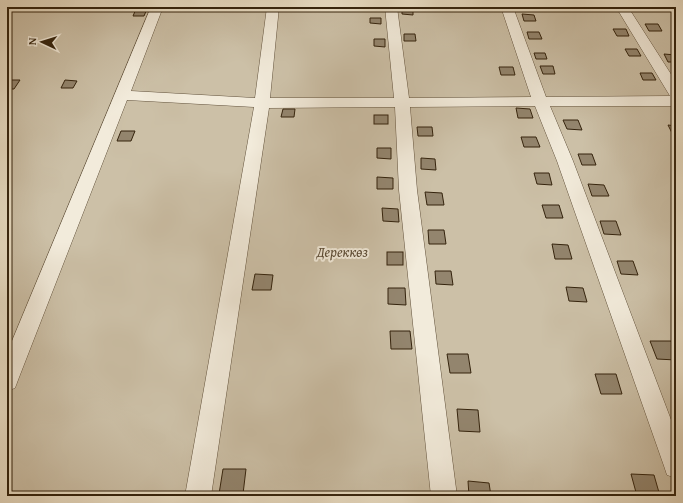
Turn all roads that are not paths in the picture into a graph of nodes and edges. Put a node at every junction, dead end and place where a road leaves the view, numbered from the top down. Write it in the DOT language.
graph roads {
  1 [pos="157,7"];
  2 [pos="274,7"];
  3 [pos="391,7"];
  4 [pos="507,7"];
  5 [pos="622,7"];
  6 [pos="676,94"];
  7 [pos="122,95"];
  8 [pos="402,101"];
  9 [pos="540,101"];
  10 [pos="676,101"];
  11 [pos="262,103"];
  12 [pos="7,380"];
  13 [pos="676,466"];
  14 [pos="198,496"];
  15 [pos="444,496"];
  1 -- 7 [label="street"];
  2 -- 11 [label="street"];
  3 -- 8 [label="street"];
  4 -- 9 [label="street"];
  5 -- 6 [label="street"];
  7 -- 11 [label="street"];
  7 -- 12 [label="street"];
  8 -- 9 [label="street"];
  8 -- 11 [label="street"];
  8 -- 15 [label="street"];
  9 -- 10 [label="street"];
  9 -- 13 [label="street"];
  11 -- 14 [label="street"];
}
